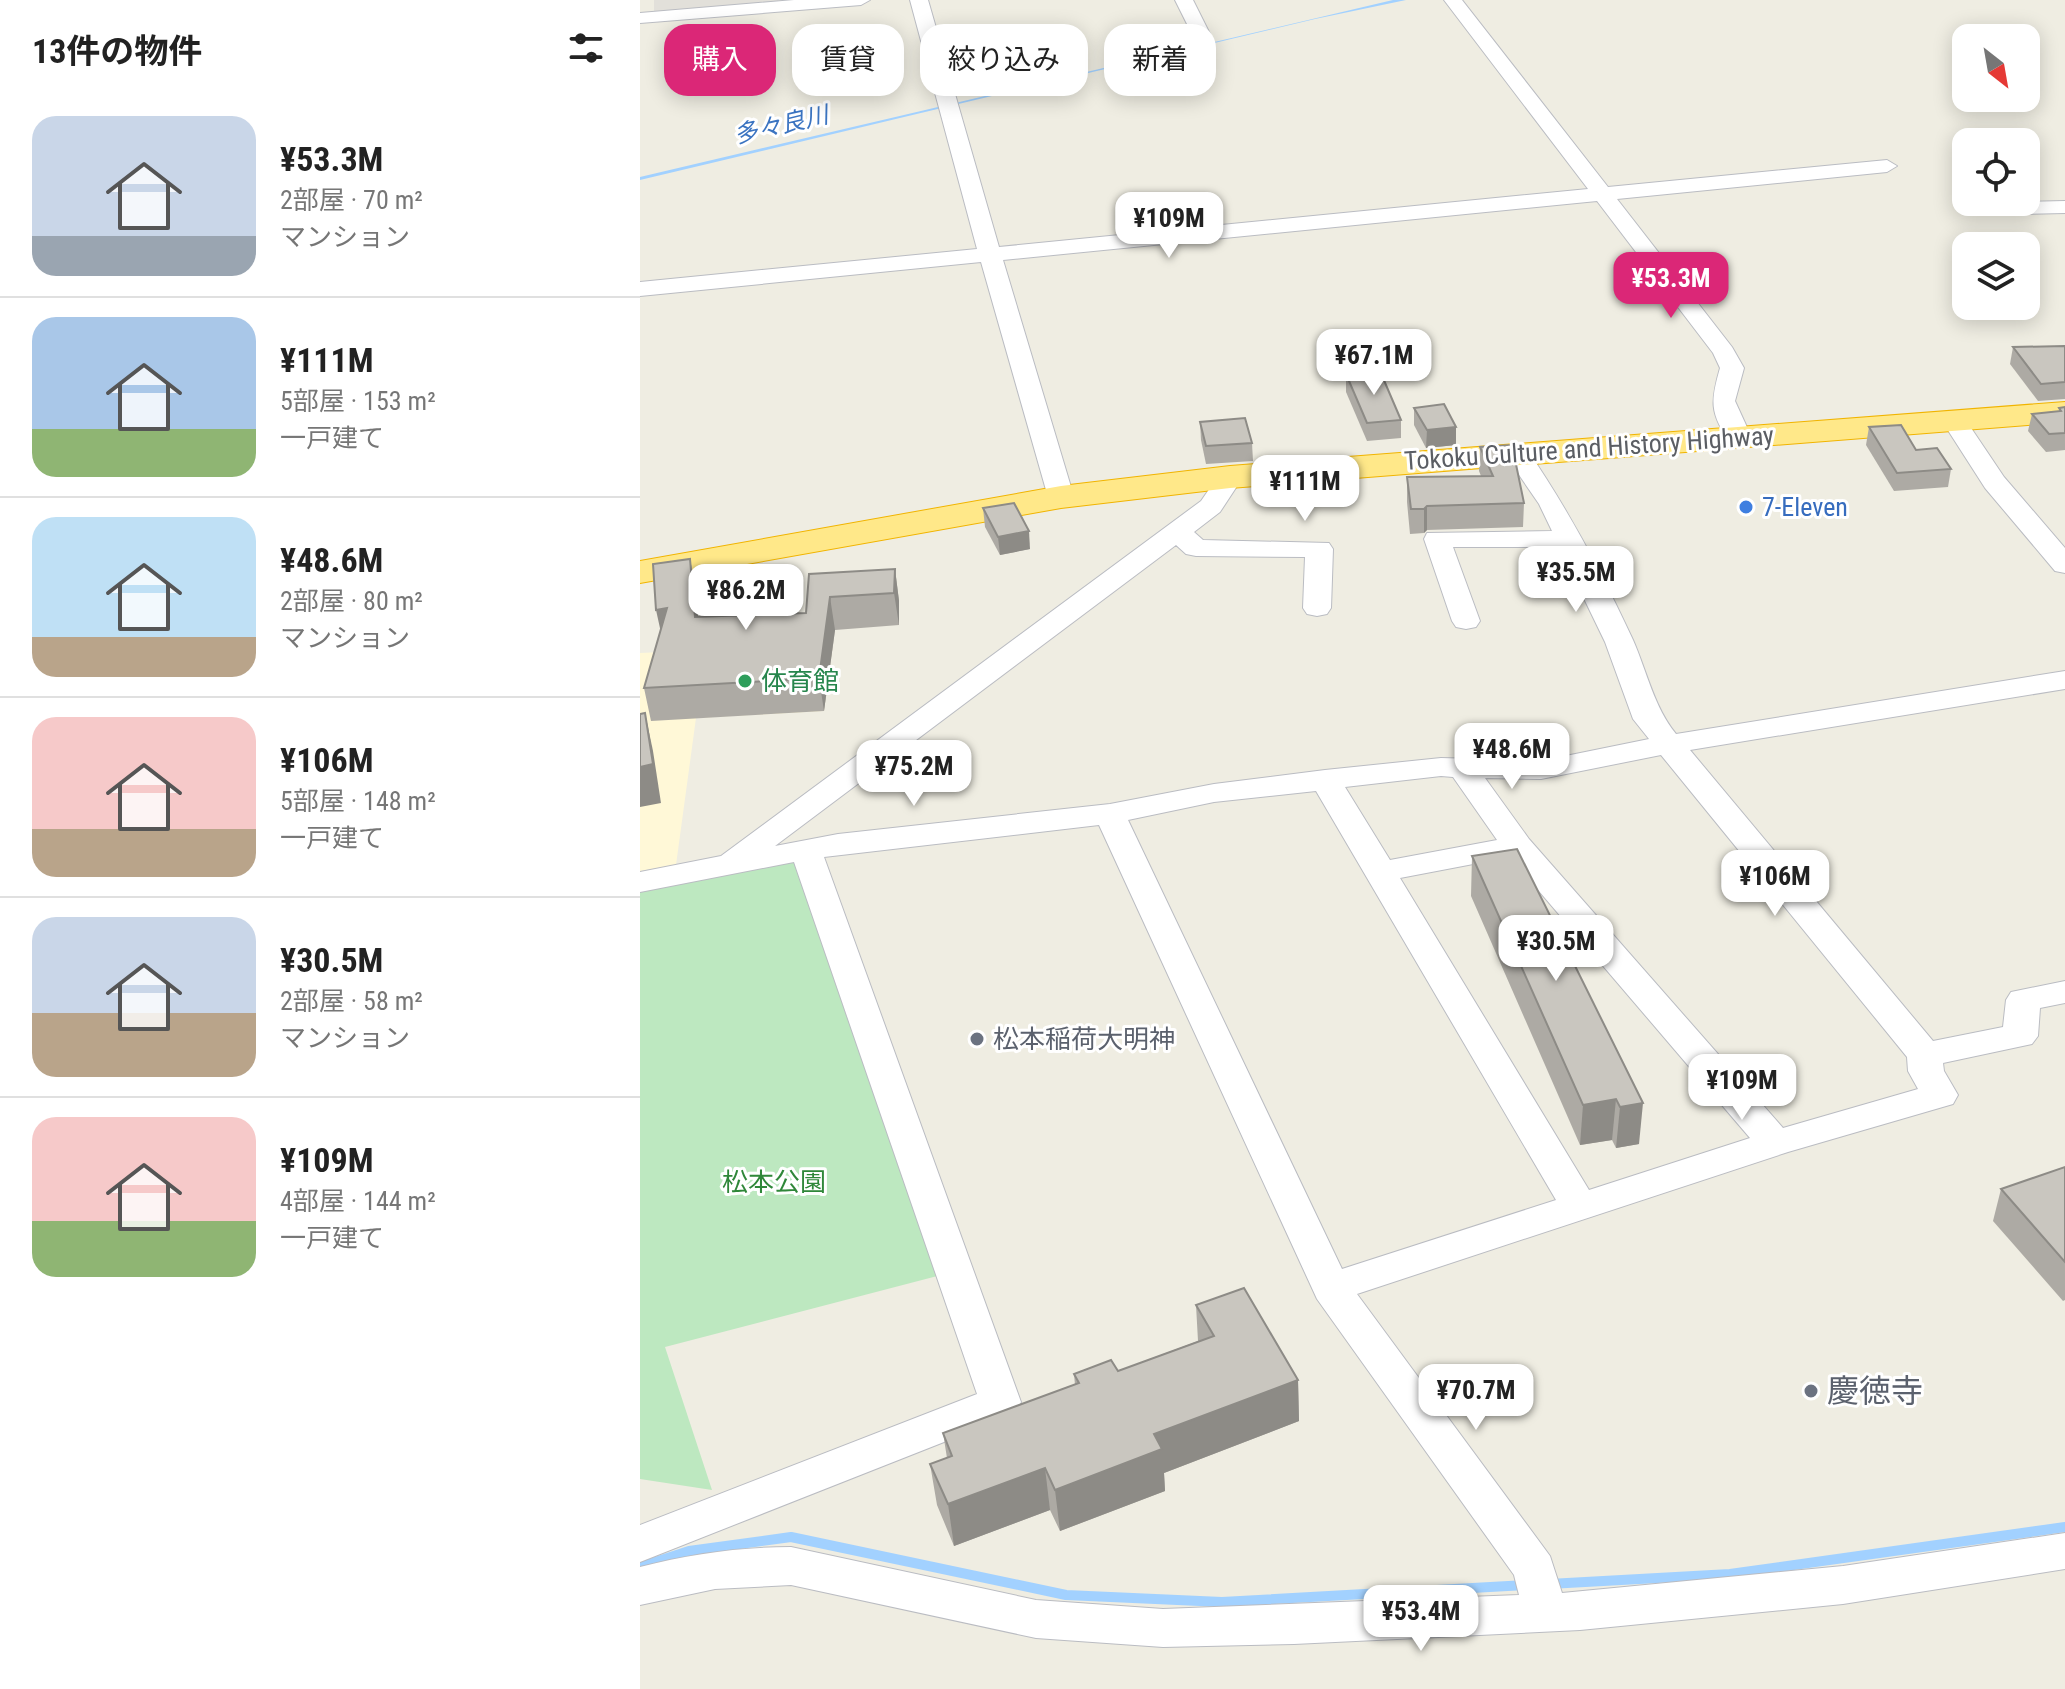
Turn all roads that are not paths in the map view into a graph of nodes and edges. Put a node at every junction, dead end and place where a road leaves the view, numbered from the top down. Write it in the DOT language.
graph roads {
  1 [pos="861,0"];
  2 [pos="919,0"];
  3 [pos="1184,0"];
  4 [pos="1453,0"];
  5 [pos="645,12"];
  6 [pos="1196,24"];
  7 [pos="1887,166"];
  8 [pos="1602,195"];
  9 [pos="2065,207"];
  10 [pos="2040,208"];
  11 [pos="992,254"];
  12 [pos="640,289"];
  13 [pos="2065,412"];
  14 [pos="1954,421"];
  15 [pos="1738,436"];
  16 [pos="1517,453"];
  17 [pos="1230,477"];
  18 [pos="1061,497"];
  19 [pos="1177,531"];
  20 [pos="1568,539"];
  21 [pos="2065,565"];
  22 [pos="640,572"];
  23 [pos="1317,608"];
  24 [pos="1466,621"];
  25 [pos="2065,680"];
  26 [pos="1670,744"];
  27 [pos="1462,768"];
  28 [pos="1325,779"];
  29 [pos="1110,814"];
  30 [pos="1518,846"];
  31 [pos="806,851"];
  32 [pos="728,866"];
  33 [pos="1381,872"];
  34 [pos="640,882"];
  35 [pos="2065,992"];
  36 [pos="1925,1055"];
  37 [pos="1775,1143"];
  38 [pos="1579,1206"];
  39 [pos="1331,1288"];
  40 [pos="640,1544"];
  41 [pos="2065,1551"];
  42 [pos="640,1586"];
  43 [pos="1545,1611"];
  1 -- 5 [label="street"];
  2 -- 11 [label="street"];
  3 -- 6 [label="street"];
  4 -- 8 [label="street"];
  7 -- 8 [label="street"];
  8 -- 11 [label="street"];
  8 -- 15 [label="street"];
  9 -- 10 [label="street"];
  11 -- 12 [label="street"];
  11 -- 18 [label="street"];
  13 -- 14 [label="highway, Tokoku Culture and History Highway"];
  14 -- 15 [label="highway, Tokoku Culture and History Highway"];
  14 -- 21 [label="street"];
  15 -- 16 [label="highway, Tokoku Culture and History Highway"];
  16 -- 17 [label="highway, Tokoku Culture and History Highway"];
  16 -- 20 [label="street"];
  17 -- 18 [label="highway, Tokoku Culture and History Highway"];
  17 -- 19 [label="street"];
  18 -- 22 [label="highway, Tokoku Culture and History Highway"];
  19 -- 23 [label="street"];
  19 -- 32 [label="street"];
  20 -- 24 [label="street"];
  20 -- 26 [label="street"];
  25 -- 26 [label="street"];
  26 -- 27 [label="street"];
  26 -- 36 [label="street"];
  27 -- 28 [label="street"];
  27 -- 30 [label="street"];
  28 -- 29 [label="street"];
  28 -- 33 [label="street"];
  29 -- 31 [label="street"];
  29 -- 39 [label="street"];
  30 -- 33 [label="street"];
  30 -- 37 [label="street"];
  31 -- 32 [label="street"];
  31 -- 40 [label="street"];
  32 -- 34 [label="street"];
  33 -- 38 [label="street"];
  35 -- 36 [label="street"];
  36 -- 37 [label="street"];
  37 -- 38 [label="street"];
  38 -- 39 [label="street"];
  39 -- 43 [label="street"];
  41 -- 43 [label="street"];
  42 -- 43 [label="street"];
}
